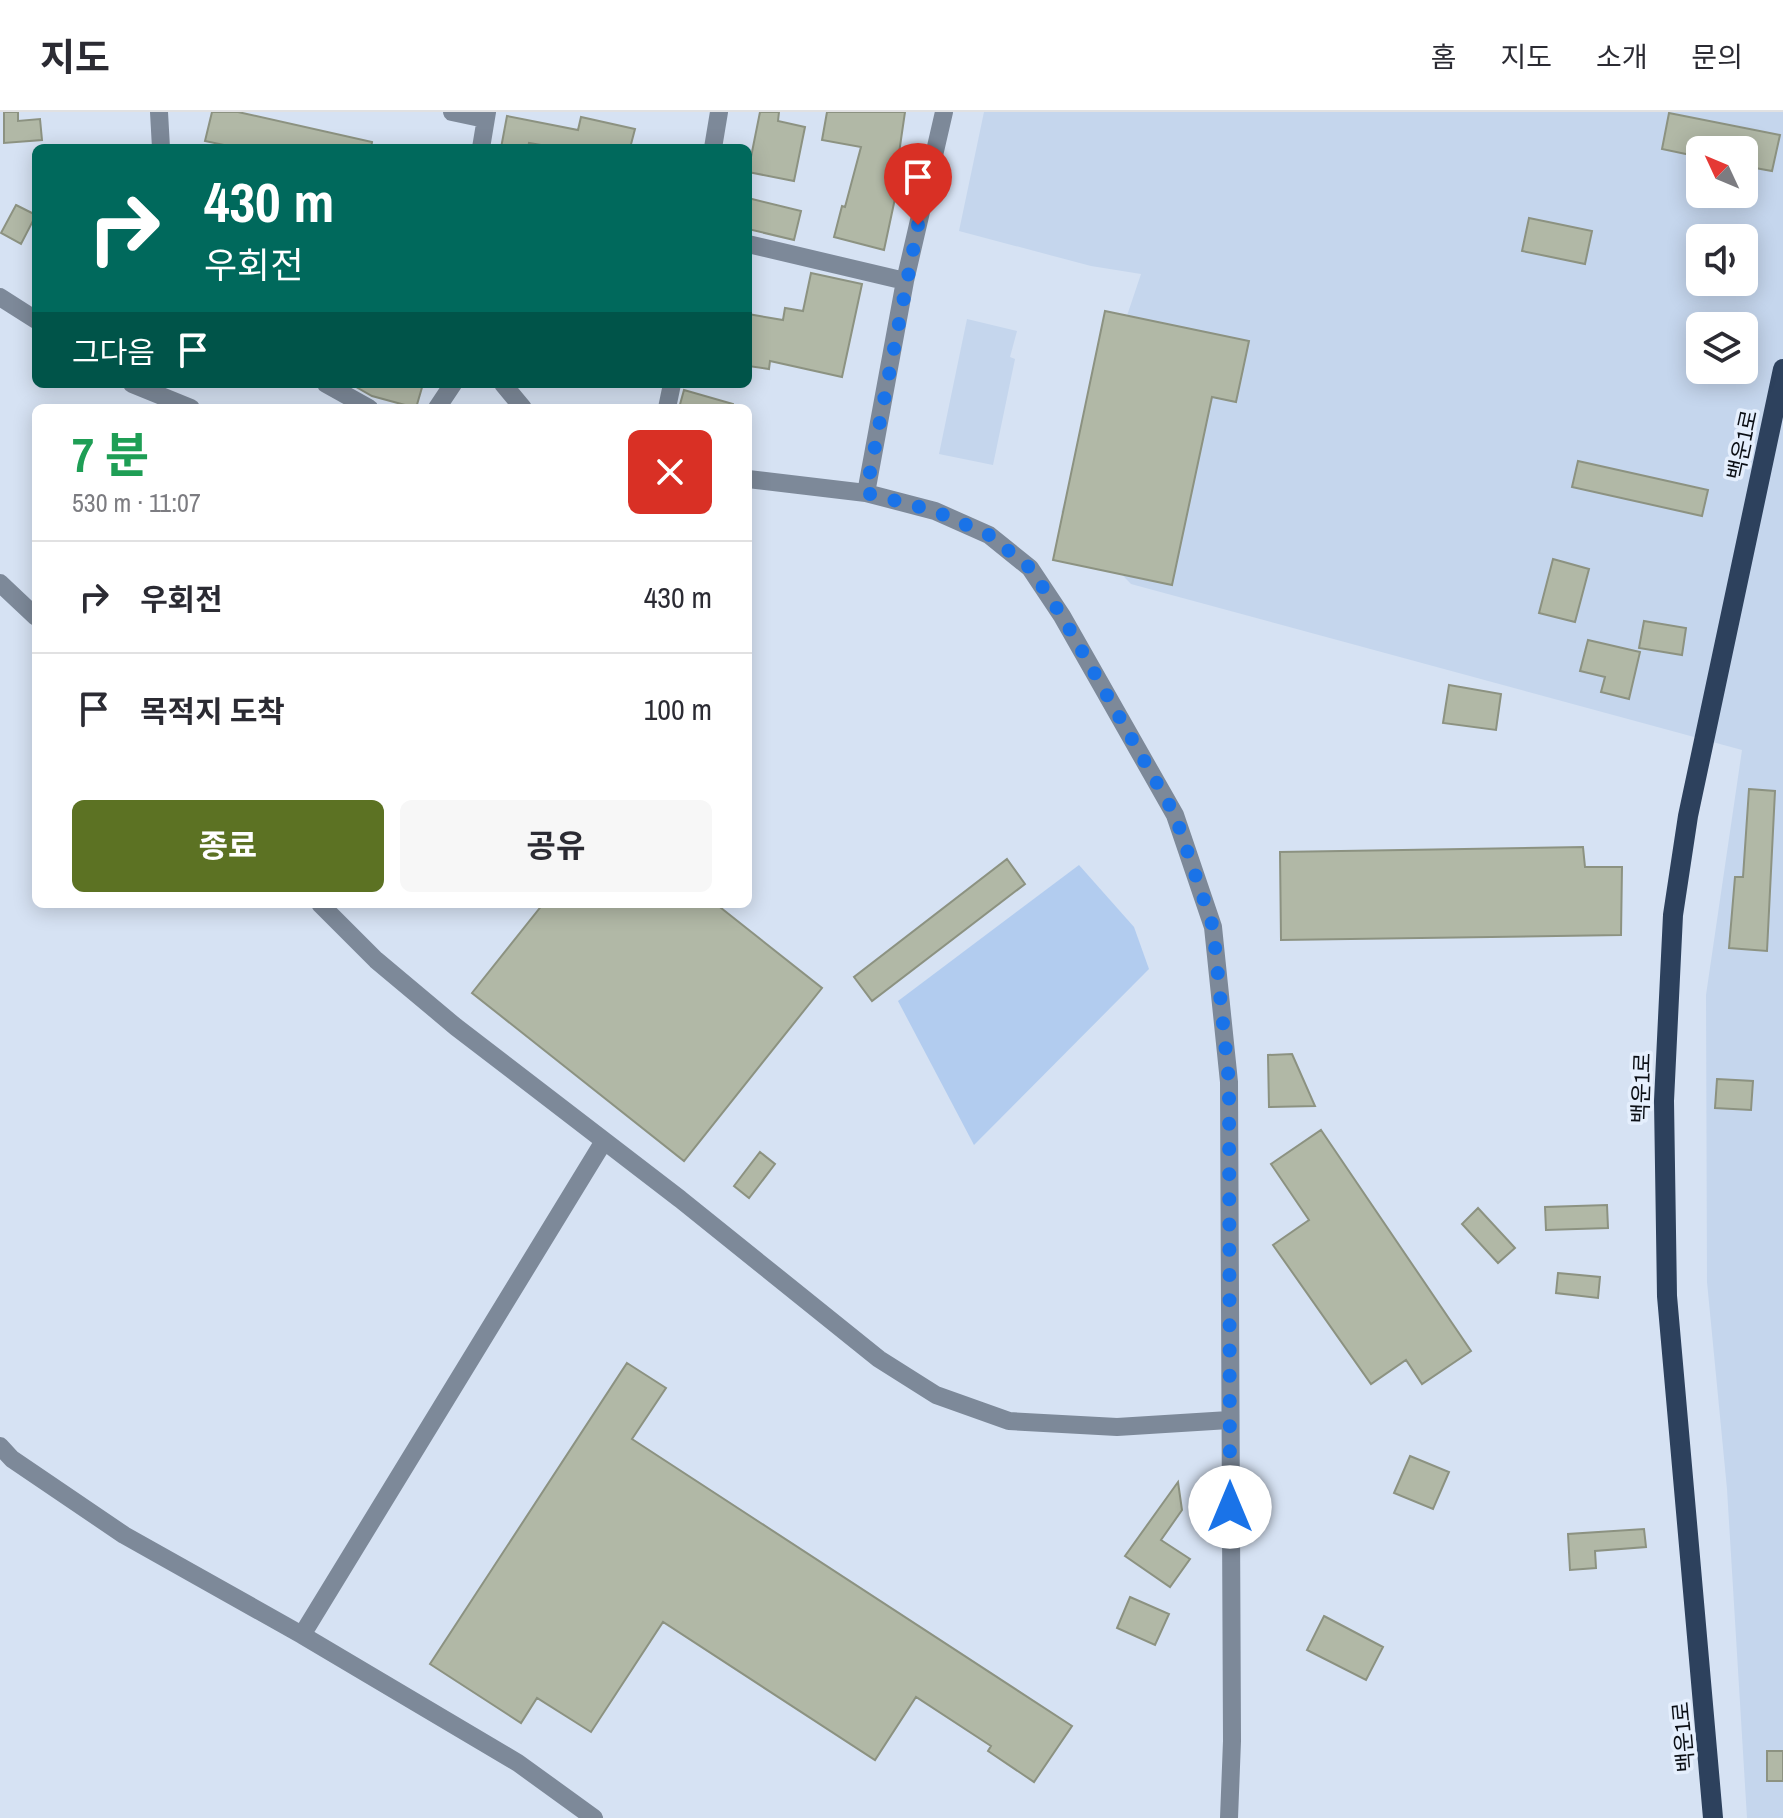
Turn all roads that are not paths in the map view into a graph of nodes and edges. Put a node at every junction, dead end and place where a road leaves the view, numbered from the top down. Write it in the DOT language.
graph roads {
  1 [pos="159,112"];
  2 [pos="452,112"];
  3 [pos="719,112"];
  4 [pos="944,112"];
  5 [pos="486,115"];
  6 [pos="161,144"];
  7 [pos="482,144"];
  8 [pos="714,144"];
  9 [pos="752,245"];
  10 [pos="905,281"];
  11 [pos="0,297"];
  12 [pos="32,317"];
  13 [pos="1783,369"];
  14 [pos="142,388"];
  15 [pos="333,388"];
  16 [pos="506,388"];
  17 [pos="181,404"];
  18 [pos="362,404"];
  19 [pos="520,404"];
  20 [pos="752,479"];
  21 [pos="866,493"];
  22 [pos="0,583"];
  23 [pos="32,613"];
  24 [pos="324,908"];
  25 [pos="604,1141"];
  26 [pos="1229,1420"];
  27 [pos="0,1446"];
  28 [pos="302,1635"];
  29 [pos="594,1818"];
  30 [pos="1229,1818"];
  31 [pos="1713,1818"];
  1 -- 6 [label="street"];
  2 -- 5 [label="street"];
  3 -- 8 [label="street"];
  4 -- 10 [label="street"];
  5 -- 7 [label="street"];
  9 -- 10 [label="street"];
  10 -- 21 [label="street"];
  11 -- 12 [label="street"];
  13 -- 31 [label="main road, 백운1로"];
  14 -- 17 [label="street"];
  15 -- 18 [label="street"];
  16 -- 19 [label="street"];
  20 -- 21 [label="street"];
  21 -- 26 [label="street"];
  22 -- 23 [label="street"];
  24 -- 25 [label="street"];
  25 -- 26 [label="street"];
  25 -- 28 [label="street"];
  26 -- 30 [label="street"];
  27 -- 28 [label="street"];
  28 -- 29 [label="street"];
}
